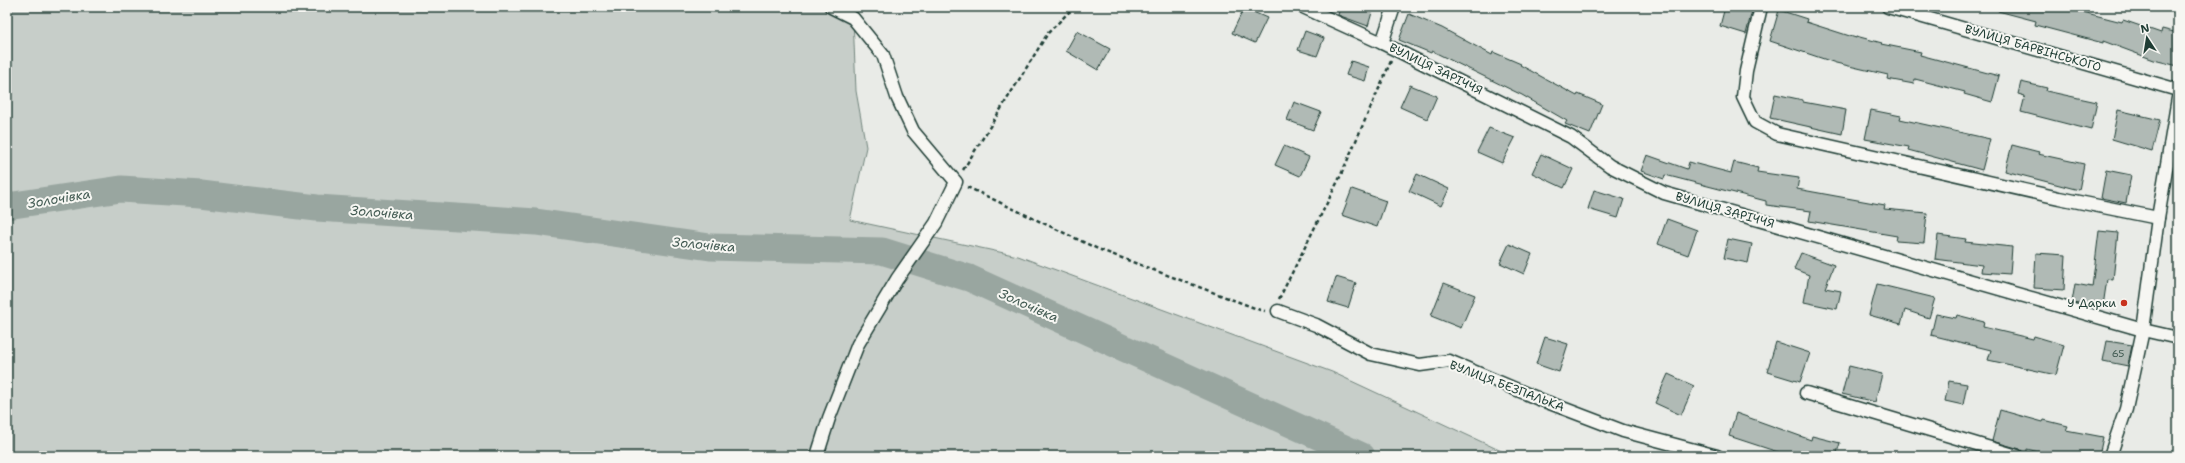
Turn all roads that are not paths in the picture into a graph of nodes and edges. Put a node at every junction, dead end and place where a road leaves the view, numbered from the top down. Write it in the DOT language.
graph roads {
  1 [pos="831,7"];
  2 [pos="1303,7"];
  3 [pos="1394,7"];
  4 [pos="1761,7"];
  5 [pos="1888,7"];
  6 [pos="1382,44"];
  7 [pos="2178,90"];
  8 [pos="2178,98"];
  9 [pos="2158,218"];
  10 [pos="1278,311"];
  11 [pos="2143,330"];
  12 [pos="2178,338"];
  13 [pos="1806,393"];
  14 [pos="817,456"];
  15 [pos="1717,456"];
  16 [pos="2017,456"];
  17 [pos="2110,456"];
  1 -- 14 [label="street"];
  2 -- 6 [label="street, ВУЛИЦЯ ЗАРІЧЧЯ"];
  3 -- 6 [label="street"];
  4 -- 9 [label="street"];
  5 -- 7 [label="street, ВУЛИЦЯ БАРВІНСЬКОГО"];
  6 -- 11 [label="street, ВУЛИЦЯ ЗАРІЧЧЯ"];
  8 -- 9 [label="street"];
  9 -- 11 [label="street"];
  10 -- 15 [label="street, ВУЛИЦЯ БЕЗПАЛЬКА"];
  11 -- 12 [label="street, ВУЛИЦЯ ЗАРІЧЧЯ"];
  11 -- 17 [label="street"];
  13 -- 16 [label="street"];
}
